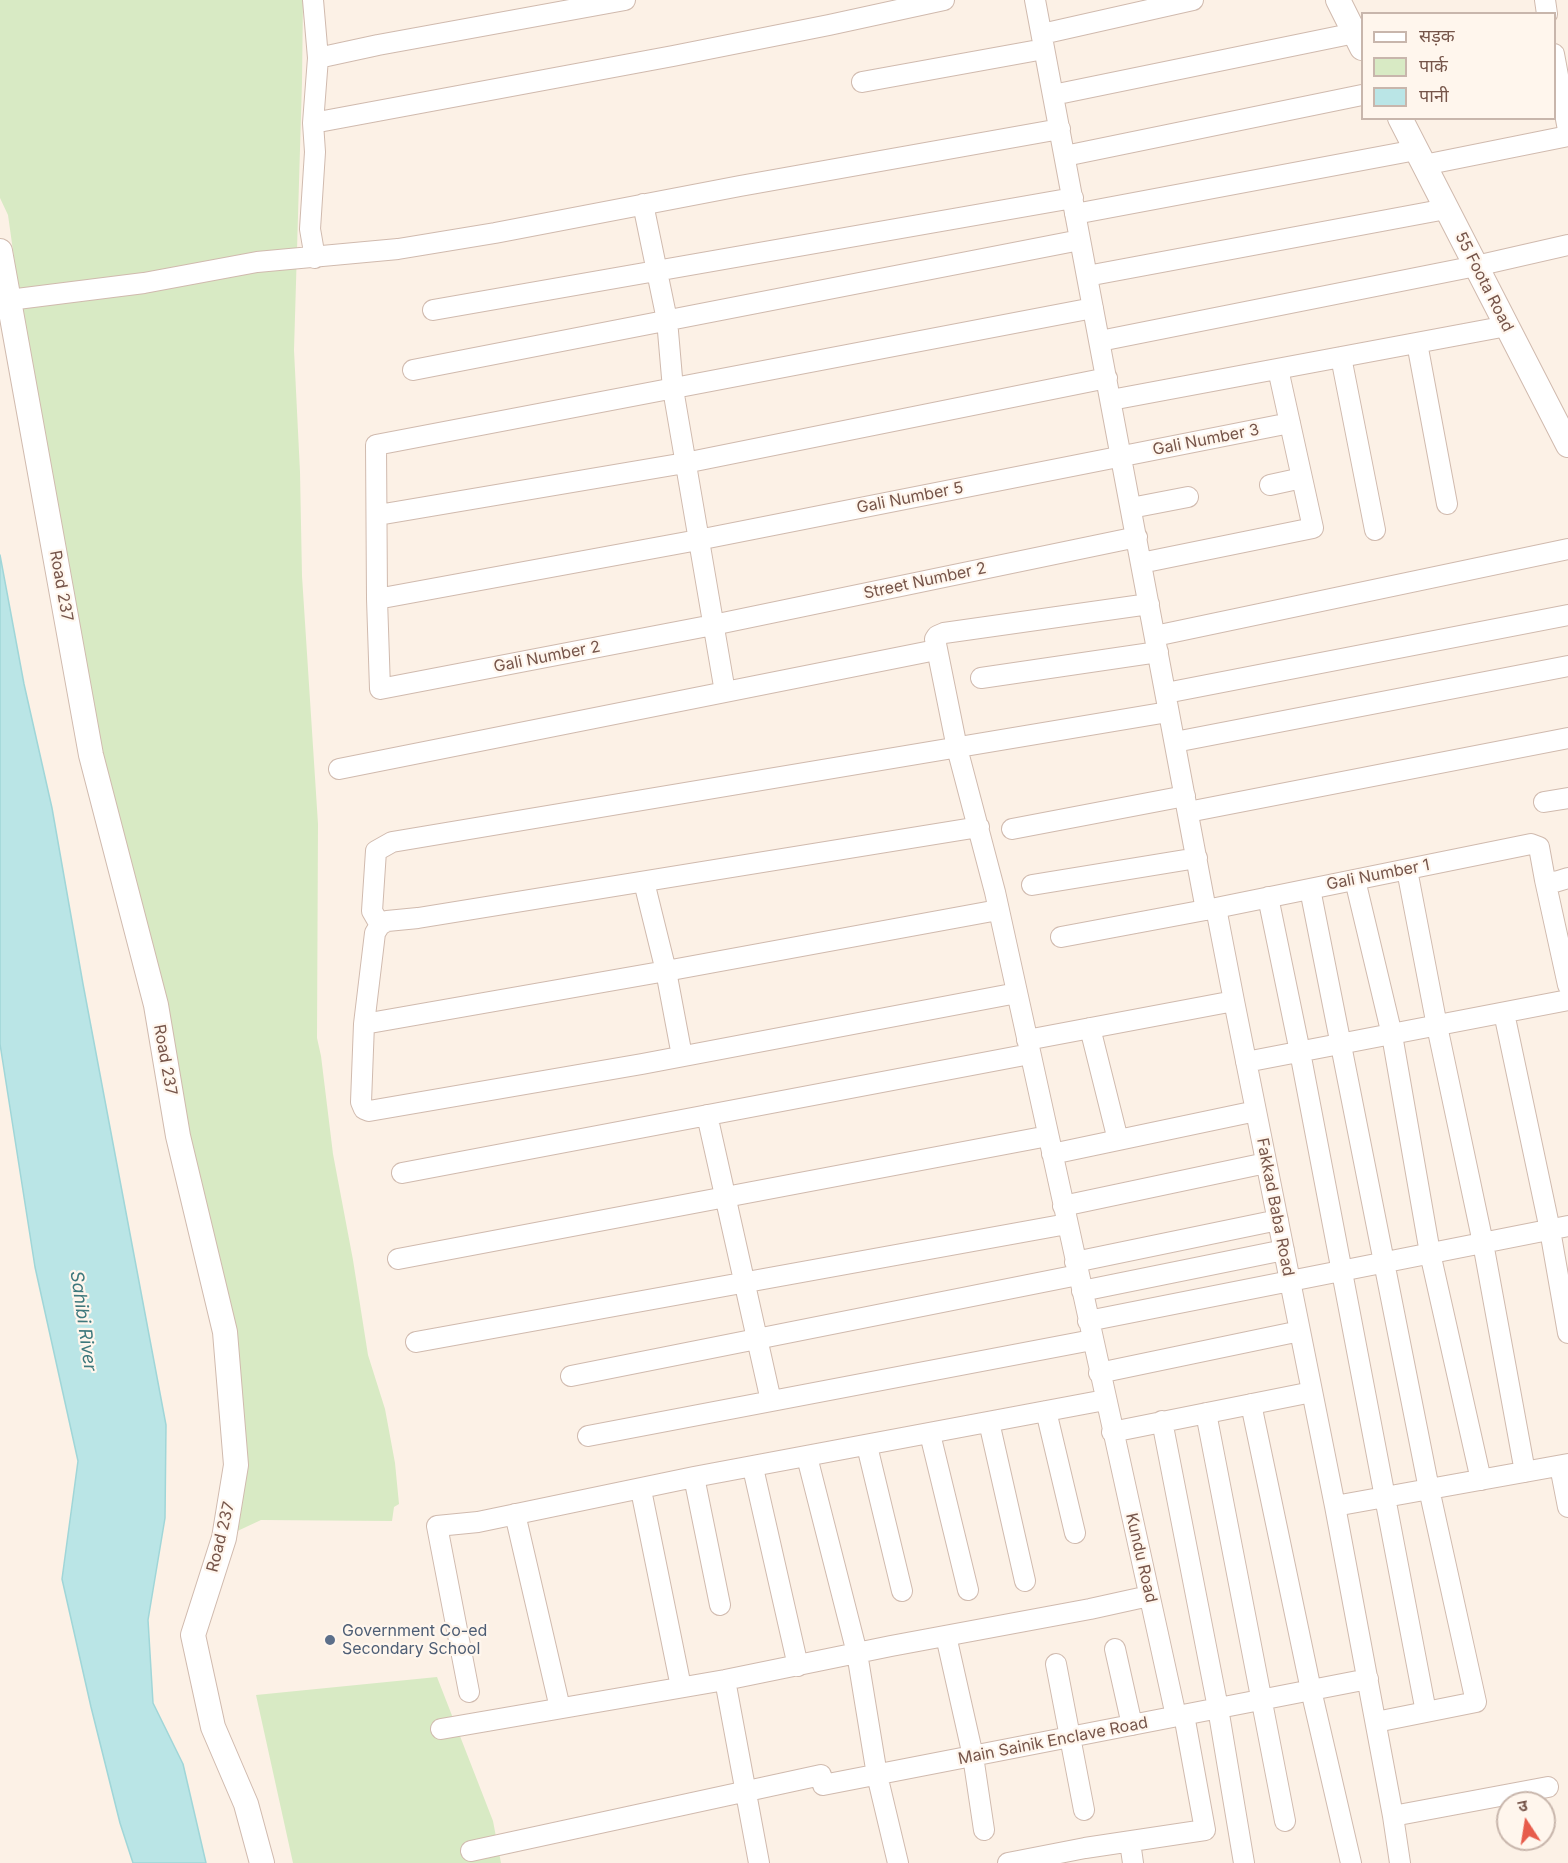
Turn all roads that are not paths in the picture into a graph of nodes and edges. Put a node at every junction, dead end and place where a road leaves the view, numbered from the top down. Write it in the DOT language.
graph roads {
  1 [pos="313,0"];
  2 [pos="625,0"];
  3 [pos="944,0"];
  4 [pos="1035,0"];
  5 [pos="1193,0"];
  6 [pos="1338,0"];
  7 [pos="1359,40"];
  8 [pos="1043,41"];
  9 [pos="318,58"];
  10 [pos="1556,65"];
  11 [pos="862,82"];
  12 [pos="1053,94"];
  13 [pos="1361,95"];
  14 [pos="1401,120"];
  15 [pos="313,123"];
  16 [pos="1060,129"];
  17 [pos="1568,130"];
  18 [pos="1568,136"];
  19 [pos="1065,156"];
  20 [pos="1420,158"];
  21 [pos="643,204"];
  22 [pos="1074,206"];
  23 [pos="1446,209"];
  24 [pos="1080,240"];
  25 [pos="1568,245"];
  26 [pos="0,251"];
  27 [pos="315,258"];
  28 [pos="1476,266"];
  29 [pos="658,270"];
  30 [pos="1087,276"];
  31 [pos="9,300"];
  32 [pos="1093,308"];
  33 [pos="433,310"];
  34 [pos="667,320"];
  35 [pos="1507,326"];
  36 [pos="1100,341"];
  37 [pos="1417,343"];
  38 [pos="1341,357"];
  39 [pos="1278,369"];
  40 [pos="413,370"];
  41 [pos="1107,378"];
  42 [pos="673,388"];
  43 [pos="1111,400"];
  44 [pos="1559,410"];
  45 [pos="1290,423"];
  46 [pos="1568,445"];
  47 [pos="1122,456"];
  48 [pos="685,463"];
  49 [pos="1302,478"];
  50 [pos="1270,485"];
  51 [pos="1188,497"];
  52 [pos="1447,504"];
  53 [pos="1131,508"];
  54 [pos="378,515"];
  55 [pos="1375,530"];
  56 [pos="1137,537"];
  57 [pos="698,540"];
  58 [pos="1568,549"];
  59 [pos="1142,563"];
  60 [pos="377,598"];
  61 [pos="1149,604"];
  62 [pos="1568,615"];
  63 [pos="713,625"];
  64 [pos="1157,644"];
  65 [pos="936,650"];
  66 [pos="1568,666"];
  67 [pos="981,678"];
  68 [pos="725,692"];
  69 [pos="1167,703"];
  70 [pos="1568,738"];
  71 [pos="1175,742"];
  72 [pos="957,748"];
  73 [pos="339,769"];
  74 [pos="1568,798"];
  75 [pos="1544,802"];
  76 [pos="1186,804"];
  77 [pos="979,827"];
  78 [pos="1012,829"];
  79 [pos="1197,858"];
  80 [pos="1407,870"];
  81 [pos="1568,878"];
  82 [pos="1355,880"];
  83 [pos="1545,880"];
  84 [pos="644,882"];
  85 [pos="1032,885"];
  86 [pos="1310,889"];
  87 [pos="1268,897"];
  88 [pos="1211,909"];
  89 [pos="998,910"];
  90 [pos="380,925"];
  91 [pos="1061,937"];
  92 [pos="666,971"];
  93 [pos="1568,985"];
  94 [pos="1017,993"];
  95 [pos="1568,1000"];
  96 [pos="1234,1002"];
  97 [pos="1504,1013"];
  98 [pos="364,1024"];
  99 [pos="1437,1026"];
  100 [pos="1090,1028"];
  101 [pos="1392,1035"];
  102 [pos="1341,1045"];
  103 [pos="1028,1047"];
  104 [pos="1300,1052"];
  105 [pos="682,1056"];
  106 [pos="1246,1062"];
  107 [pos="1256,1112"];
  108 [pos="707,1115"];
  109 [pos="1118,1140"];
  110 [pos="1050,1145"];
  111 [pos="1266,1163"];
  112 [pos="402,1173"];
  113 [pos="724,1197"];
  114 [pos="1065,1215"];
  115 [pos="1278,1220"];
  116 [pos="1559,1228"];
  117 [pos="1482,1243"];
  118 [pos="1284,1250"];
  119 [pos="1430,1253"];
  120 [pos="398,1259"];
  121 [pos="1384,1262"];
  122 [pos="1341,1271"];
  123 [pos="1078,1276"];
  124 [pos="1290,1281"];
  125 [pos="744,1282"];
  126 [pos="1088,1321"];
  127 [pos="1300,1331"];
  128 [pos="1568,1333"];
  129 [pos="758,1339"];
  130 [pos="1092,1340"];
  131 [pos="416,1342"];
  132 [pos="1099,1373"];
  133 [pos="571,1376"];
  134 [pos="1312,1392"];
  135 [pos="1105,1400"];
  136 [pos="771,1401"];
  137 [pos="1251,1404"];
  138 [pos="1046,1411"];
  139 [pos="1206,1413"];
  140 [pos="1162,1421"];
  141 [pos="989,1422"];
  142 [pos="1112,1432"];
  143 [pos="930,1434"];
  144 [pos="588,1436"];
  145 [pos="867,1446"];
  146 [pos="807,1457"];
  147 [pos="1564,1465"];
  148 [pos="753,1468"];
  149 [pos="1525,1472"];
  150 [pos="694,1478"];
  151 [pos="1481,1480"];
  152 [pos="1429,1489"];
  153 [pos="640,1490"];
  154 [pos="1386,1497"];
  155 [pos="1335,1506"];
  156 [pos="1568,1507"];
  157 [pos="515,1514"];
  158 [pos="1076,1533"];
  159 [pos="1025,1581"];
  160 [pos="968,1590"];
  161 [pos="902,1591"];
  162 [pos="1149,1596"];
  163 [pos="720,1605"];
  164 [pos="946,1636"];
  165 [pos="1115,1649"];
  166 [pos="857,1653"];
  167 [pos="1056,1664"];
  168 [pos="798,1666"];
  169 [pos="1368,1679"];
  170 [pos="724,1680"];
  171 [pos="681,1687"];
  172 [pos="1311,1690"];
  173 [pos="469,1692"];
  174 [pos="1261,1700"];
  175 [pos="560,1708"];
  176 [pos="1218,1708"];
  177 [pos="1426,1712"];
  178 [pos="1180,1716"];
  179 [pos="1376,1722"];
  180 [pos="1132,1725"];
  181 [pos="441,1729"];
  182 [pos="1070,1736"];
  183 [pos="973,1756"];
  184 [pos="877,1775"];
  185 [pos="1548,1787"];
  186 [pos="746,1791"];
  187 [pos="1084,1810"];
  188 [pos="1393,1816"];
  189 [pos="1285,1821"];
  190 [pos="984,1830"];
  191 [pos="1130,1842"];
  192 [pos="471,1851"];
  193 [pos="262,1863"];
  194 [pos="759,1863"];
  195 [pos="898,1863"];
  196 [pos="1008,1863"];
  197 [pos="1133,1863"];
  198 [pos="1244,1863"];
  199 [pos="1351,1863"];
  200 [pos="1400,1863"];
  1 -- 9 [label="street"];
  2 -- 9 [label="street"];
  3 -- 15 [label="street"];
  4 -- 8 [label="street, Fakkad Baba Road"];
  5 -- 8 [label="street"];
  6 -- 7 [label="street"];
  7 -- 12 [label="street"];
  8 -- 11 [label="street"];
  8 -- 12 [label="street, Fakkad Baba Road"];
  9 -- 15 [label="street"];
  10 -- 17 [label="street"];
  12 -- 16 [label="street, Fakkad Baba Road"];
  13 -- 19 [label="street"];
  14 -- 20 [label="street, 55 Foota Road"];
  15 -- 27 [label="street"];
  16 -- 19 [label="street, Fakkad Baba Road"];
  16 -- 21 [label="street"];
  18 -- 20 [label="street"];
  19 -- 22 [label="street, Fakkad Baba Road"];
  20 -- 22 [label="street"];
  20 -- 23 [label="street, 55 Foota Road"];
  21 -- 27 [label="street"];
  21 -- 29 [label="street"];
  22 -- 24 [label="street, Fakkad Baba Road"];
  22 -- 29 [label="street"];
  23 -- 28 [label="street, 55 Foota Road"];
  23 -- 30 [label="street"];
  24 -- 30 [label="street, Fakkad Baba Road"];
  24 -- 34 [label="street"];
  25 -- 28 [label="street"];
  26 -- 31 [label="street, Road 237"];
  27 -- 31 [label="street"];
  28 -- 35 [label="street, 55 Foota Road"];
  28 -- 36 [label="street"];
  29 -- 33 [label="street"];
  29 -- 34 [label="street"];
  30 -- 32 [label="street, Fakkad Baba Road"];
  31 -- 193 [label="street, Road 237"];
  32 -- 36 [label="street, Fakkad Baba Road"];
  32 -- 42 [label="street"];
  34 -- 40 [label="street"];
  34 -- 42 [label="street"];
  35 -- 37 [label="street"];
  35 -- 44 [label="street, 55 Foota Road"];
  36 -- 41 [label="street, Fakkad Baba Road"];
  37 -- 38 [label="street"];
  37 -- 52 [label="street"];
  38 -- 39 [label="street"];
  38 -- 55 [label="street"];
  39 -- 43 [label="street"];
  39 -- 45 [label="street"];
  41 -- 43 [label="street, Fakkad Baba Road"];
  41 -- 48 [label="street"];
  42 -- 48 [label="street"];
  42 -- 54 [label="street"];
  43 -- 47 [label="street, Fakkad Baba Road"];
  44 -- 46 [label="street, 55 Foota Road"];
  45 -- 47 [label="street, Gali Number 3"];
  45 -- 49 [label="street"];
  47 -- 53 [label="street, Fakkad Baba Road"];
  47 -- 57 [label="street, Gali Number 5"];
  48 -- 54 [label="street"];
  48 -- 57 [label="street"];
  49 -- 50 [label="street"];
  49 -- 59 [label="street"];
  51 -- 53 [label="street"];
  53 -- 56 [label="street, Fakkad Baba Road"];
  54 -- 60 [label="street"];
  56 -- 59 [label="street, Fakkad Baba Road"];
  56 -- 63 [label="street, Street Number 2"];
  57 -- 60 [label="street, Gali Number 5"];
  57 -- 63 [label="street"];
  58 -- 64 [label="street"];
  59 -- 61 [label="street, Fakkad Baba Road"];
  60 -- 63 [label="street, Gali Number 2"];
  61 -- 64 [label="street, Fakkad Baba Road"];
  61 -- 65 [label="street"];
  62 -- 69 [label="street"];
  63 -- 68 [label="street"];
  64 -- 67 [label="street"];
  64 -- 69 [label="street, Fakkad Baba Road"];
  65 -- 68 [label="street"];
  65 -- 72 [label="street, Kundu Road"];
  66 -- 71 [label="street"];
  68 -- 73 [label="street"];
  69 -- 71 [label="street, Fakkad Baba Road"];
  69 -- 72 [label="street"];
  70 -- 76 [label="street"];
  71 -- 76 [label="street, Fakkad Baba Road"];
  72 -- 77 [label="street, Kundu Road"];
  72 -- 90 [label="street"];
  74 -- 75 [label="street"];
  76 -- 78 [label="street"];
  76 -- 79 [label="street, Fakkad Baba Road"];
  77 -- 84 [label="street"];
  77 -- 89 [label="street, Kundu Road"];
  79 -- 85 [label="street"];
  79 -- 88 [label="street, Fakkad Baba Road"];
  80 -- 82 [label="street, Gali Number 1"];
  80 -- 83 [label="street, Gali Number 1"];
  80 -- 99 [label="street"];
  81 -- 83 [label="street"];
  82 -- 86 [label="street, Gali Number 1"];
  82 -- 101 [label="street"];
  83 -- 93 [label="street"];
  84 -- 90 [label="street"];
  84 -- 92 [label="street"];
  86 -- 87 [label="street, Gali Number 1"];
  86 -- 102 [label="street"];
  87 -- 88 [label="street, Gali Number 1"];
  87 -- 104 [label="street"];
  88 -- 91 [label="street, Gali Number 1"];
  88 -- 96 [label="street, Fakkad Baba Road"];
  89 -- 92 [label="street"];
  89 -- 94 [label="street, Kundu Road"];
  90 -- 98 [label="street"];
  92 -- 98 [label="street"];
  92 -- 105 [label="street"];
  94 -- 103 [label="street, Kundu Road"];
  94 -- 105 [label="street"];
  95 -- 97 [label="street"];
  96 -- 100 [label="street"];
  96 -- 106 [label="street, Fakkad Baba Road"];
  97 -- 99 [label="street"];
  97 -- 116 [label="street"];
  98 -- 105 [label="street"];
  99 -- 101 [label="street"];
  99 -- 117 [label="street"];
  100 -- 103 [label="street"];
  100 -- 109 [label="street"];
  101 -- 102 [label="street"];
  101 -- 119 [label="street"];
  102 -- 104 [label="street"];
  102 -- 121 [label="street"];
  103 -- 108 [label="street"];
  103 -- 110 [label="street, Kundu Road"];
  104 -- 106 [label="street"];
  104 -- 122 [label="street"];
  106 -- 107 [label="street, Fakkad Baba Road"];
  107 -- 109 [label="street"];
  107 -- 111 [label="street, Fakkad Baba Road"];
  108 -- 112 [label="street"];
  108 -- 113 [label="street"];
  109 -- 110 [label="street"];
  110 -- 113 [label="street"];
  110 -- 114 [label="street, Kundu Road"];
  111 -- 114 [label="street"];
  111 -- 115 [label="street, Fakkad Baba Road"];
  113 -- 120 [label="street"];
  113 -- 125 [label="street"];
  114 -- 123 [label="street, Kundu Road"];
  114 -- 125 [label="street"];
  115 -- 118 [label="street, Fakkad Baba Road"];
  115 -- 123 [label="street"];
  116 -- 117 [label="street"];
  116 -- 128 [label="street"];
  117 -- 119 [label="street"];
  117 -- 149 [label="street"];
  118 -- 123 [label="street"];
  118 -- 124 [label="street, Fakkad Baba Road"];
  119 -- 121 [label="street"];
  119 -- 151 [label="street"];
  121 -- 122 [label="street"];
  121 -- 152 [label="street"];
  122 -- 124 [label="street"];
  122 -- 154 [label="street"];
  123 -- 126 [label="street, Kundu Road"];
  123 -- 129 [label="street"];
  124 -- 126 [label="street"];
  124 -- 127 [label="street, Fakkad Baba Road"];
  125 -- 129 [label="street"];
  125 -- 131 [label="street"];
  126 -- 130 [label="street, Kundu Road"];
  127 -- 132 [label="street"];
  127 -- 134 [label="street, Fakkad Baba Road"];
  129 -- 133 [label="street"];
  129 -- 136 [label="street"];
  130 -- 132 [label="street, Kundu Road"];
  130 -- 136 [label="street"];
  132 -- 135 [label="street, Kundu Road"];
  134 -- 137 [label="street"];
  134 -- 155 [label="street, Fakkad Baba Road"];
  135 -- 138 [label="street"];
  135 -- 142 [label="street, Kundu Road"];
  136 -- 144 [label="street"];
  137 -- 139 [label="street"];
  137 -- 172 [label="street"];
  138 -- 141 [label="street"];
  138 -- 158 [label="street"];
  139 -- 140 [label="street"];
  139 -- 174 [label="street"];
  140 -- 142 [label="street"];
  140 -- 176 [label="street"];
  141 -- 143 [label="street"];
  141 -- 159 [label="street"];
  142 -- 162 [label="street, Kundu Road"];
  143 -- 145 [label="street"];
  143 -- 160 [label="street"];
  145 -- 146 [label="street"];
  145 -- 161 [label="street"];
  146 -- 148 [label="street"];
  146 -- 166 [label="street"];
  147 -- 149 [label="street"];
  147 -- 156 [label="street"];
  148 -- 150 [label="street"];
  148 -- 168 [label="street"];
  149 -- 151 [label="street"];
  150 -- 153 [label="street"];
  150 -- 163 [label="street"];
  151 -- 152 [label="street"];
  152 -- 154 [label="street"];
  152 -- 177 [label="street"];
  153 -- 157 [label="street"];
  153 -- 171 [label="street"];
  154 -- 155 [label="street"];
  154 -- 177 [label="street"];
  155 -- 169 [label="street, Fakkad Baba Road"];
  157 -- 173 [label="street"];
  157 -- 175 [label="street"];
  162 -- 164 [label="street"];
  162 -- 178 [label="street, Kundu Road"];
  164 -- 166 [label="street"];
  164 -- 183 [label="street"];
  165 -- 180 [label="street"];
  166 -- 168 [label="street"];
  166 -- 184 [label="street"];
  167 -- 182 [label="street"];
  168 -- 170 [label="street"];
  169 -- 172 [label="street, Main Sainik Enclave Road"];
  169 -- 179 [label="street, Fakkad Baba Road"];
  170 -- 171 [label="street"];
  170 -- 186 [label="street"];
  171 -- 175 [label="street"];
  172 -- 174 [label="street, Main Sainik Enclave Road"];
  172 -- 199 [label="street"];
  174 -- 176 [label="street, Main Sainik Enclave Road"];
  174 -- 189 [label="street"];
  175 -- 181 [label="street"];
  176 -- 178 [label="street, Main Sainik Enclave Road"];
  176 -- 198 [label="street"];
  177 -- 179 [label="street"];
  178 -- 180 [label="street, Main Sainik Enclave Road"];
  178 -- 191 [label="street, Kundu Road"];
  179 -- 188 [label="street, Fakkad Baba Road"];
  180 -- 182 [label="street, Main Sainik Enclave Road"];
  182 -- 183 [label="street, Main Sainik Enclave Road"];
  182 -- 187 [label="street"];
  183 -- 184 [label="street, Main Sainik Enclave Road"];
  183 -- 190 [label="street"];
  184 -- 186 [label="street, Main Sainik Enclave Road"];
  184 -- 195 [label="street"];
  185 -- 188 [label="street"];
  186 -- 192 [label="street"];
  186 -- 194 [label="street"];
  188 -- 200 [label="street, Fakkad Baba Road"];
  191 -- 196 [label="street"];
  191 -- 197 [label="street"];
}
